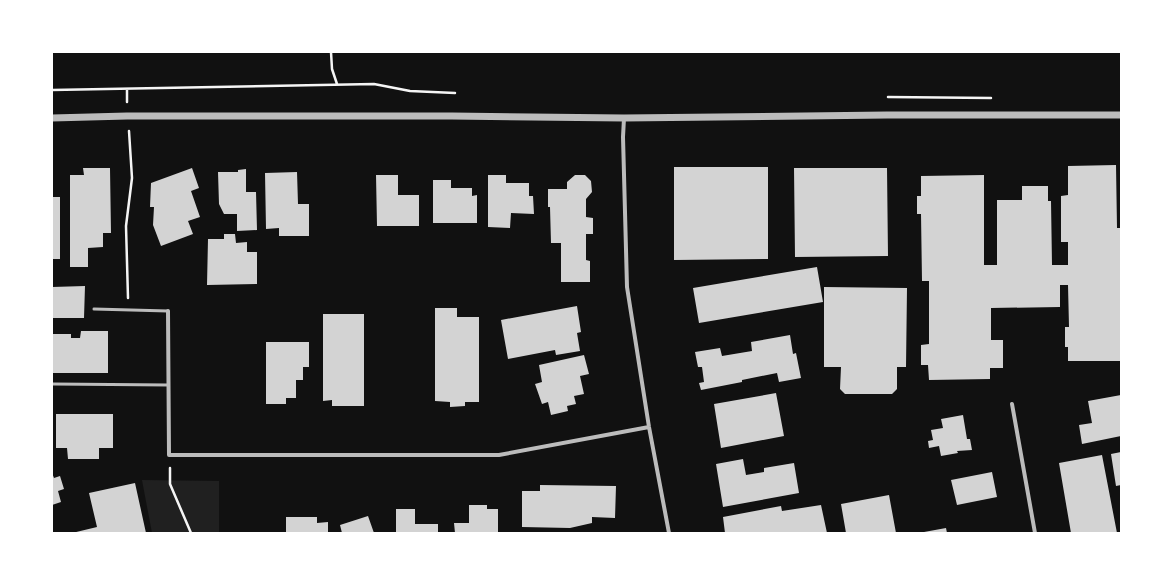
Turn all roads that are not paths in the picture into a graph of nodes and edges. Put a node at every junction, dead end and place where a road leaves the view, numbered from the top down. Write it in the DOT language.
graph roads {
  1 [pos="1121,115"];
  2 [pos="52,118"];
  3 [pos="624,118"];
  4 [pos="94,309"];
  5 [pos="168,311"];
  6 [pos="53,384"];
  7 [pos="168,385"];
  8 [pos="1012,404"];
  9 [pos="648,427"];
  10 [pos="669,533"];
  11 [pos="1035,533"];
  1 -- 3 [label="street"];
  2 -- 3 [label="street"];
  3 -- 9 [label="street"];
  4 -- 5 [label="lane"];
  5 -- 7 [label="street"];
  6 -- 7 [label="lane"];
  7 -- 9 [label="street"];
  8 -- 11 [label="street"];
  9 -- 10 [label="street"];
}
